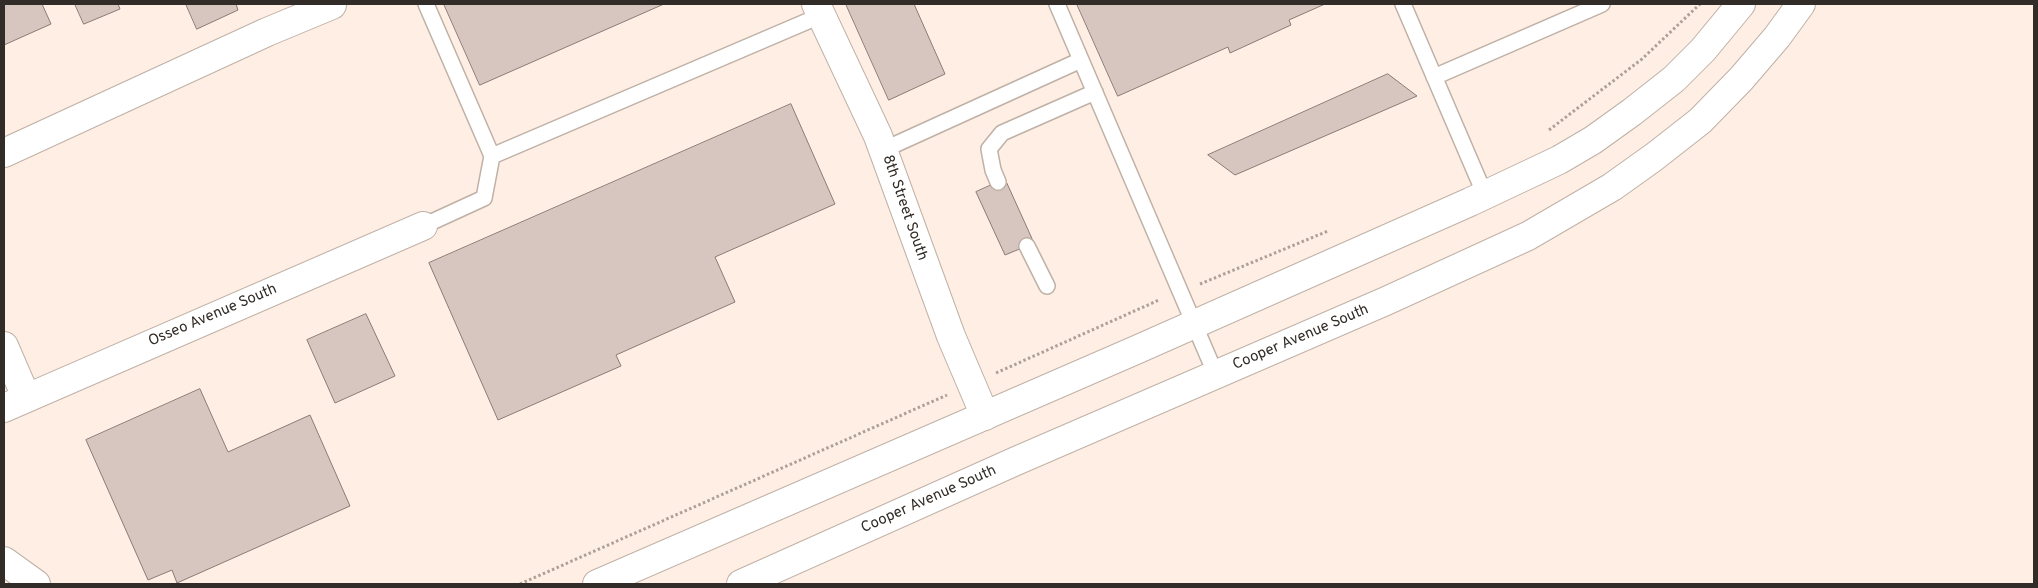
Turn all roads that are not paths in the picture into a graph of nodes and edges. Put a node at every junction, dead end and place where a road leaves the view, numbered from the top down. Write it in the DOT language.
graph roads {
  1 [pos="333,4"];
  2 [pos="426,4"];
  3 [pos="1057,4"];
  4 [pos="1403,4"];
  5 [pos="1602,4"];
  6 [pos="1801,4"];
  7 [pos="1740,5"];
  8 [pos="819,10"];
  9 [pos="1081,60"];
  10 [pos="1434,77"];
  11 [pos="1095,92"];
  12 [pos="883,150"];
  13 [pos="4,153"];
  14 [pos="492,156"];
  15 [pos="998,182"];
  16 [pos="1485,195"];
  17 [pos="423,226"];
  18 [pos="1027,246"];
  19 [pos="1047,286"];
  20 [pos="1195,324"];
  21 [pos="4,346"];
  22 [pos="1216,375"];
  23 [pos="15,402"];
  24 [pos="985,416"];
  25 [pos="4,561"];
  26 [pos="36,584"];
  27 [pos="597,584"];
  28 [pos="741,584"];
  1 -- 13 [label="main road"];
  2 -- 14 [label="lane"];
  3 -- 9 [label="lane"];
  4 -- 10 [label="lane"];
  5 -- 10 [label="lane"];
  6 -- 22 [label="main road, Cooper Avenue South"];
  7 -- 16 [label="main road"];
  8 -- 12 [label="main road, 8th Street South"];
  8 -- 14 [label="lane"];
  9 -- 11 [label="lane"];
  9 -- 12 [label="lane"];
  10 -- 16 [label="lane"];
  11 -- 15 [label="lane"];
  11 -- 20 [label="lane"];
  12 -- 24 [label="main road, 8th Street South"];
  14 -- 17 [label="lane"];
  16 -- 20 [label="main road"];
  17 -- 23 [label="main road, Osseo Avenue South"];
  18 -- 19 [label="lane"];
  20 -- 22 [label="lane"];
  20 -- 24 [label="main road"];
  21 -- 23 [label="main road"];
  22 -- 28 [label="main road, Cooper Avenue South"];
  24 -- 27 [label="main road"];
  25 -- 26 [label="main road"];
}
